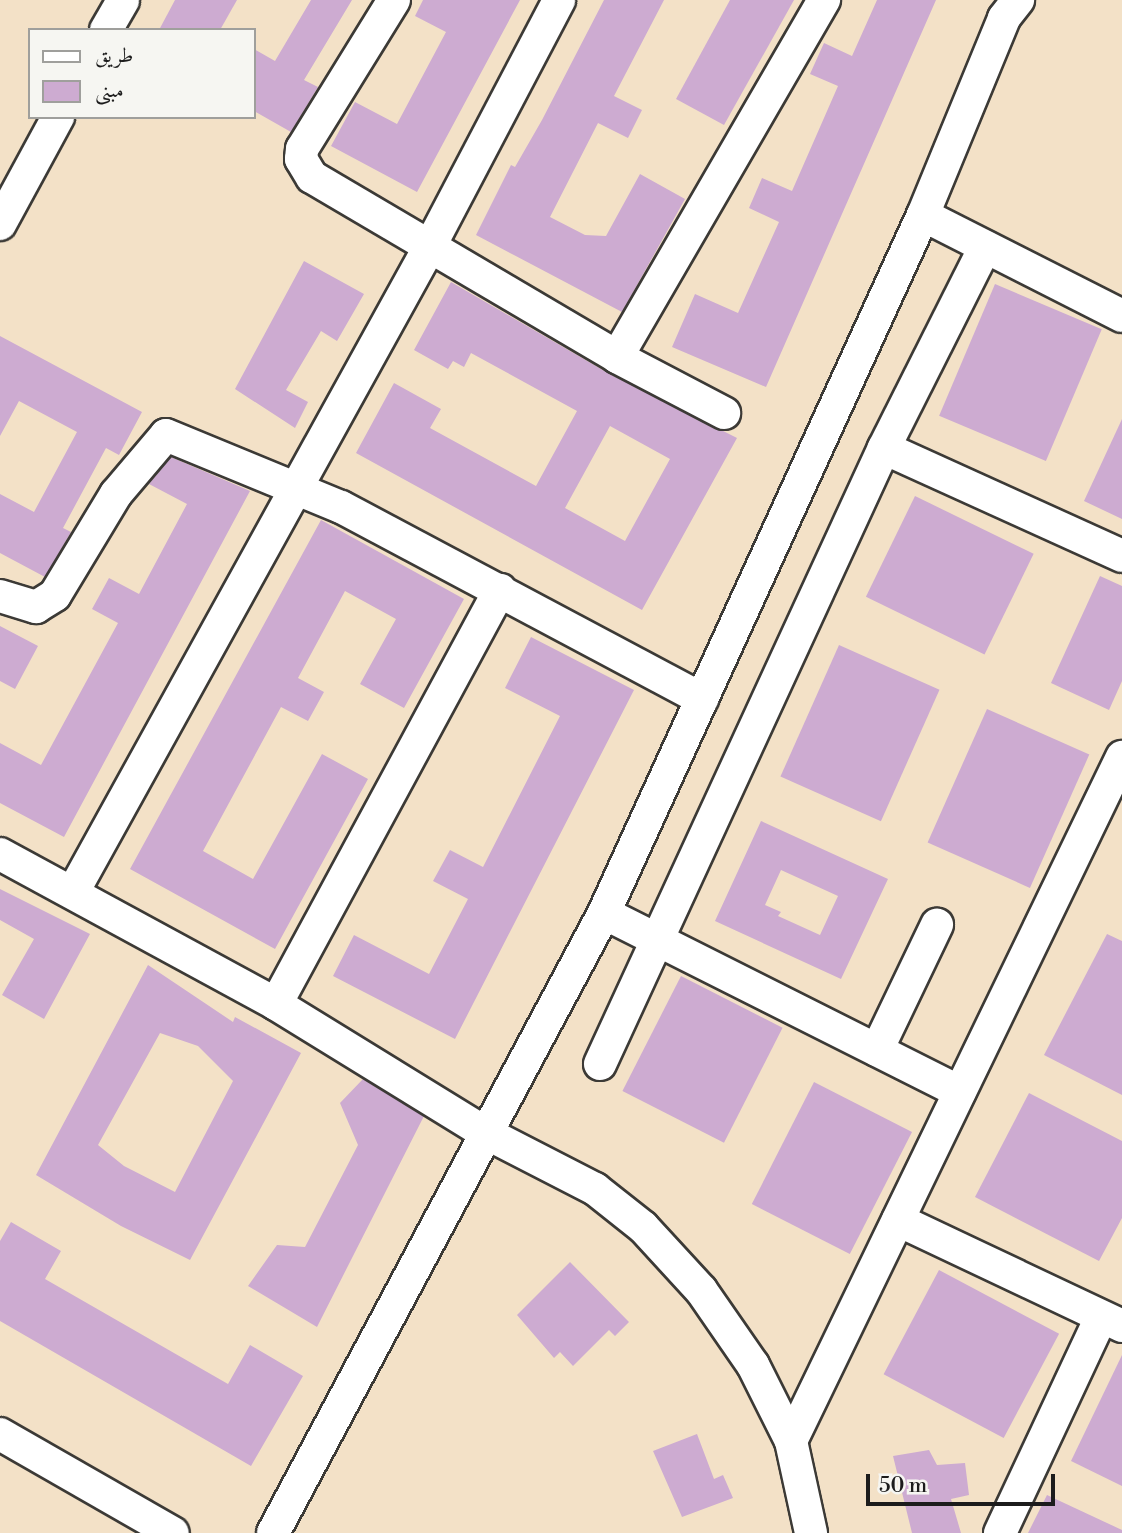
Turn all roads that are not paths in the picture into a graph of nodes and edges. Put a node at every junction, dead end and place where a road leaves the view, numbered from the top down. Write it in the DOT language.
graph roads {
  1 [pos="123,0"];
  2 [pos="394,0"];
  3 [pos="559,0"];
  4 [pos="824,0"];
  5 [pos="1007,6"];
  6 [pos="107,28"];
  7 [pos="57,119"];
  8 [pos="923,215"];
  9 [pos="0,224"];
  10 [pos="985,247"];
  11 [pos="429,248"];
  12 [pos="1122,316"];
  13 [pos="617,357"];
  14 [pos="724,413"];
  15 [pos="884,448"];
  16 [pos="294,489"];
  17 [pos="1122,556"];
  18 [pos="500,590"];
  19 [pos="0,596"];
  20 [pos="702,699"];
  21 [pos="1122,757"];
  22 [pos="0,854"];
  23 [pos="73,892"];
  24 [pos="604,913"];
  25 [pos="937,925"];
  26 [pos="655,940"];
  27 [pos="276,1004"];
  28 [pos="877,1050"];
  29 [pos="600,1064"];
  30 [pos="960,1092"];
  31 [pos="486,1133"];
  32 [pos="898,1220"];
  33 [pos="1112,1321"];
  34 [pos="0,1434"];
  35 [pos="791,1440"];
  36 [pos="173,1533"];
  37 [pos="273,1533"];
  38 [pos="811,1533"];
  39 [pos="1000,1533"];
  1 -- 6 [label="street"];
  2 -- 11 [label="street"];
  3 -- 11 [label="street"];
  4 -- 13 [label="street"];
  5 -- 8 [label="street"];
  7 -- 9 [label="street"];
  8 -- 10 [label="street"];
  8 -- 20 [label="street"];
  10 -- 12 [label="street"];
  10 -- 15 [label="street"];
  11 -- 13 [label="street"];
  11 -- 16 [label="street"];
  13 -- 14 [label="street"];
  15 -- 17 [label="street"];
  15 -- 26 [label="street"];
  16 -- 18 [label="street"];
  16 -- 19 [label="street"];
  16 -- 23 [label="street"];
  18 -- 20 [label="street"];
  18 -- 27 [label="street"];
  20 -- 24 [label="street"];
  21 -- 30 [label="street"];
  22 -- 23 [label="street"];
  23 -- 27 [label="street"];
  24 -- 26 [label="street"];
  24 -- 31 [label="street"];
  25 -- 28 [label="street"];
  26 -- 28 [label="street"];
  26 -- 29 [label="street"];
  27 -- 31 [label="street"];
  28 -- 30 [label="street"];
  30 -- 32 [label="street"];
  31 -- 35 [label="street"];
  31 -- 37 [label="street"];
  32 -- 33 [label="street"];
  32 -- 35 [label="street"];
  33 -- 39 [label="street"];
  34 -- 36 [label="street"];
  35 -- 38 [label="street"];
}
